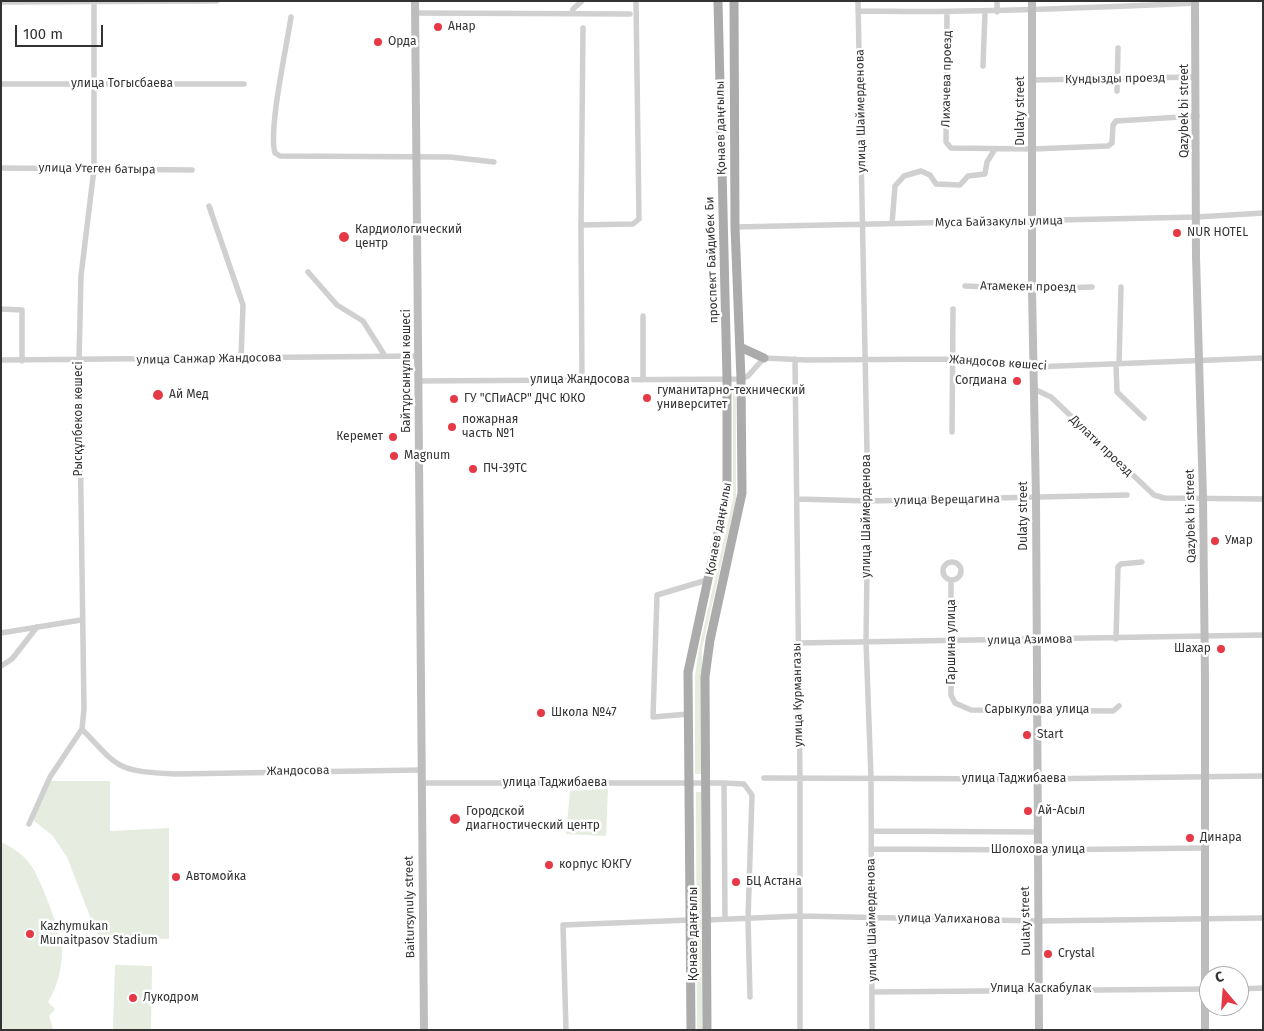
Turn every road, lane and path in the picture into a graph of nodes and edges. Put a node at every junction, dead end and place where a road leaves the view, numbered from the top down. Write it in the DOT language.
graph roads {
  1 [pos="217,1"];
  2 [pos="415,1"];
  3 [pos="582,1"];
  4 [pos="636,1"];
  5 [pos="718,1"];
  6 [pos="734,1"];
  7 [pos="858,1"];
  8 [pos="997,1"];
  9 [pos="1,2"];
  10 [pos="94,2"];
  11 [pos="1195,2"];
  12 [pos="1032,5"];
  13 [pos="573,11"];
  14 [pos="858,11"];
  15 [pos="985,12"];
  16 [pos="998,12"];
  17 [pos="415,13"];
  18 [pos="948,13"];
  19 [pos="630,14"];
  20 [pos="291,17"];
  21 [pos="583,28"];
  22 [pos="1118,48"];
  23 [pos="984,66"];
  24 [pos="1196,77"];
  25 [pos="1033,80"];
  26 [pos="1117,80"];
  27 [pos="1,84"];
  28 [pos="95,84"];
  29 [pos="244,84"];
  30 [pos="1117,91"];
  31 [pos="1197,116"];
  32 [pos="995,149"];
  33 [pos="1033,149"];
  34 [pos="416,156"];
  35 [pos="494,162"];
  36 [pos="1,168"];
  37 [pos="94,169"];
  38 [pos="192,170"];
  39 [pos="209,206"];
  40 [pos="1263,212"];
  41 [pos="1196,217"];
  42 [pos="1032,221"];
  43 [pos="892,224"];
  44 [pos="581,225"];
  45 [pos="864,225"];
  46 [pos="735,227"];
  47 [pos="308,272"];
  48 [pos="965,286"];
  49 [pos="1092,287"];
  50 [pos="1121,287"];
  51 [pos="1032,289"];
  52 [pos="1,309"];
  53 [pos="953,309"];
  54 [pos="643,316"];
  55 [pos="740,347"];
  56 [pos="385,356"];
  57 [pos="418,356"];
  58 [pos="241,358"];
  59 [pos="764,358"];
  60 [pos="1263,358"];
  61 [pos="952,359"];
  62 [pos="1,360"];
  63 [pos="794,360"];
  64 [pos="865,360"];
  65 [pos="22,361"];
  66 [pos="79,361"];
  67 [pos="1198,361"];
  68 [pos="1117,364"];
  69 [pos="1034,367"];
  70 [pos="727,368"];
  71 [pos="727,379"];
  72 [pos="741,379"];
  73 [pos="582,380"];
  74 [pos="643,380"];
  75 [pos="418,381"];
  76 [pos="1034,389"];
  77 [pos="1144,418"];
  78 [pos="952,432"];
  79 [pos="1127,495"];
  80 [pos="1203,498"];
  81 [pos="797,499"];
  82 [pos="1036,499"];
  83 [pos="1263,499"];
  84 [pos="868,501"];
  85 [pos="1142,562"];
  86 [pos="707,580"];
  87 [pos="952,580"];
  88 [pos="81,620"];
  89 [pos="37,628"];
  90 [pos="1,633"];
  91 [pos="1263,636"];
  92 [pos="1204,637"];
  93 [pos="1116,639"];
  94 [pos="1036,640"];
  95 [pos="866,641"];
  96 [pos="952,641"];
  97 [pos="798,644"];
  98 [pos="1,666"];
  99 [pos="955,703"];
  100 [pos="1119,706"];
  101 [pos="1036,710"];
  102 [pos="689,714"];
  103 [pos="82,729"];
  104 [pos="420,770"];
  105 [pos="1205,776"];
  106 [pos="1263,776"];
  107 [pos="764,778"];
  108 [pos="800,778"];
  109 [pos="871,778"];
  110 [pos="1036,780"];
  111 [pos="706,782"];
  112 [pos="421,783"];
  113 [pos="688,783"];
  114 [pos="724,783"];
  115 [pos="29,824"];
  116 [pos="872,831"];
  117 [pos="1037,832"];
  118 [pos="1204,848"];
  119 [pos="871,849"];
  120 [pos="1036,850"];
  121 [pos="800,916"];
  122 [pos="725,918"];
  123 [pos="872,918"];
  124 [pos="1263,918"];
  125 [pos="748,919"];
  126 [pos="1205,919"];
  127 [pos="690,920"];
  128 [pos="707,920"];
  129 [pos="1038,921"];
  130 [pos="1206,966"];
  131 [pos="1249,988"];
  132 [pos="1263,988"];
  133 [pos="1039,989"];
  134 [pos="1199,989"];
  135 [pos="872,992"];
  136 [pos="750,997"];
  137 [pos="1205,1016"];
  138 [pos="424,1030"];
  139 [pos="566,1030"];
  140 [pos="691,1030"];
  141 [pos="707,1030"];
  142 [pos="800,1030"];
  143 [pos="872,1030"];
  144 [pos="1039,1030"];
  145 [pos="1205,1030"];
  1 -- 10 [label="street"];
  2 -- 17 [label="main road, Байтұрсынұлы көшесі"];
  3 -- 13 [label="street"];
  4 -- 44 [label="street"];
  5 -- 70 [label="main road, проспект Байдибек Би"];
  6 -- 46 [label="main road, Қонаев даңғылы"];
  7 -- 14 [label="street, улица Шаймерденова"];
  8 -- 16 [label="street"];
  9 -- 10 [label="street"];
  10 -- 28 [label="street, Рысқұлбеков көшесі"];
  11 -- 12 [label="street, Лихачева проезд"];
  11 -- 24 [label="main road, Qazybek bi street"];
  12 -- 16 [label="street, Лихачева проезд"];
  12 -- 25 [label="main road, Dulaty street"];
  13 -- 17 [label="street"];
  13 -- 19 [label="street"];
  14 -- 18 [label="street, Лихачева проезд"];
  14 -- 45 [label="street, улица Шаймерденова"];
  15 -- 16 [label="street, Лихачева проезд"];
  15 -- 18 [label="street, Лихачева проезд"];
  15 -- 23 [label="street"];
  17 -- 34 [label="main road, Байтұрсынұлы көшесі"];
  18 -- 32 [label="street, Лихачева проезд"];
  20 -- 34 [label="street"];
  21 -- 44 [label="street"];
  22 -- 26 [label="street"];
  24 -- 26 [label="street, Кундызды проезд"];
  24 -- 31 [label="main road, Qazybek bi street"];
  25 -- 26 [label="street, Кундызды проезд"];
  25 -- 33 [label="main road, Dulaty street"];
  26 -- 30 [label="street"];
  27 -- 28 [label="street, улица Тогысбаева"];
  28 -- 29 [label="street, улица Тогысбаева"];
  28 -- 37 [label="street, Рысқұлбеков көшесі"];
  31 -- 33 [label="street, Лихачева проезд"];
  31 -- 41 [label="main road, Qazybek bi street"];
  32 -- 33 [label="street, Лихачева проезд"];
  32 -- 43 [label="street"];
  33 -- 42 [label="main road, Dulaty street"];
  34 -- 35 [label="street"];
  34 -- 57 [label="main road, Байтұрсынұлы көшесі"];
  36 -- 37 [label="street, улица Утеген батыра"];
  37 -- 38 [label="street, улица Утеген батыра"];
  37 -- 66 [label="street, Рысқұлбеков көшесі"];
  39 -- 58 [label="street"];
  40 -- 41 [label="street, Муса Байзакулы улица"];
  41 -- 42 [label="street, Муса Байзакулы улица"];
  41 -- 67 [label="main road, Qazybek bi street"];
  42 -- 43 [label="street, Муса Байзакулы улица"];
  42 -- 51 [label="main road, Dulaty street"];
  43 -- 45 [label="street, Муса Байзакулы улица"];
  44 -- 73 [label="street"];
  45 -- 46 [label="street, Муса Байзакулы улица"];
  45 -- 64 [label="street, улица Шаймерденова"];
  46 -- 55 [label="main road, Қонаев даңғылы"];
  47 -- 56 [label="street"];
  48 -- 51 [label="street, Атамекен проезд"];
  49 -- 51 [label="street, Атамекен проезд"];
  50 -- 68 [label="street"];
  51 -- 69 [label="main road, Dulaty street"];
  52 -- 65 [label="street"];
  53 -- 61 [label="street"];
  54 -- 74 [label="street"];
  55 -- 59 [label="main road"];
  55 -- 72 [label="main road, Қонаев даңғылы"];
  56 -- 57 [label="street, улица Санжар Жандосова"];
  56 -- 58 [label="street, улица Санжар Жандосова"];
  57 -- 75 [label="main road, Байтұрсынұлы көшесі"];
  58 -- 66 [label="street, улица Санжар Жандосова"];
  59 -- 63 [label="street, Жандосов көшесі"];
  59 -- 72 [label="street"];
  60 -- 67 [label="street, Жандосов көшесі"];
  61 -- 64 [label="street, Жандосов көшесі"];
  61 -- 69 [label="street, Жандосов көшесі"];
  61 -- 78 [label="street"];
  62 -- 65 [label="street, улица Санжар Жандосова"];
  63 -- 64 [label="street, Жандосов көшесі"];
  63 -- 81 [label="street, улица Курмангазы"];
  64 -- 84 [label="street, улица Шаймерденова"];
  65 -- 66 [label="street, улица Санжар Жандосова"];
  66 -- 88 [label="street, Рысқұлбеков көшесі"];
  67 -- 68 [label="street, Жандосов көшесі"];
  67 -- 80 [label="main road, Qazybek bi street"];
  68 -- 69 [label="street, Жандосов көшесі"];
  68 -- 77 [label="street"];
  69 -- 76 [label="main road, Dulaty street"];
  70 -- 71 [label="main road, Қонаев даңғылы"];
  71 -- 72 [label="street, улица Жандосова"];
  71 -- 74 [label="street, улица Жандосова"];
  71 -- 86 [label="main road, Қонаев даңғылы"];
  72 -- 111 [label="main road, Қонаев даңғылы"];
  73 -- 74 [label="street, улица Жандосова"];
  73 -- 75 [label="street, улица Жандосова"];
  75 -- 104 [label="main road, Байтұрсынұлы көшесі"];
  76 -- 80 [label="street, Дулати проезд"];
  76 -- 82 [label="main road, Dulaty street"];
  79 -- 82 [label="street, улица Верещагина"];
  80 -- 83 [label="street"];
  80 -- 92 [label="main road, Qazybek bi street"];
  81 -- 84 [label="street, улица Верещагина"];
  81 -- 97 [label="street, улица Курмангазы"];
  82 -- 84 [label="street, улица Верещагина"];
  82 -- 94 [label="main road, Dulaty street"];
  84 -- 95 [label="street, улица Шаймерденова"];
  85 -- 93 [label="street"];
  86 -- 102 [label="main road, Қонаев даңғылы"];
  86 -- 102 [label="street"];
  87 -- 96 [label="street, Гаршина улица"];
  88 -- 89 [label="street"];
  88 -- 103 [label="street, Рысқұлбеков көшесі"];
  89 -- 90 [label="street"];
  89 -- 98 [label="street"];
  91 -- 92 [label="street, улица Азимова"];
  92 -- 93 [label="street, улица Азимова"];
  92 -- 105 [label="main road, Qazybek bi street"];
  93 -- 94 [label="street, улица Азимова"];
  94 -- 96 [label="street, улица Азимова"];
  94 -- 101 [label="main road, Dulaty street"];
  95 -- 96 [label="street, улица Азимова"];
  95 -- 97 [label="street, улица Азимова"];
  95 -- 109 [label="street, улица Шаймерденова"];
  96 -- 99 [label="street, Гаршина улица"];
  97 -- 108 [label="street, улица Курмангазы"];
  99 -- 101 [label="street, Сарыкулова улица"];
  100 -- 101 [label="street, Сарыкулова улица"];
  101 -- 110 [label="main road, Dulaty street"];
  102 -- 113 [label="main road, Қонаев даңғылы"];
  103 -- 104 [label="street, Жандосова"];
  103 -- 115 [label="street, Рысқұлбеков көшесі"];
  104 -- 112 [label="main road, Байтұрсынұлы көшесі"];
  105 -- 106 [label="street, улица Таджибаева"];
  105 -- 110 [label="street, улица Таджибаева"];
  105 -- 118 [label="main road, Qazybek bi street"];
  107 -- 108 [label="street, улица Таджибаева"];
  108 -- 109 [label="street, улица Таджибаева"];
  108 -- 121 [label="street, улица Курмангазы"];
  109 -- 110 [label="street, улица Таджибаева"];
  109 -- 116 [label="street, улица Шаймерденова"];
  110 -- 117 [label="main road, Dulaty street"];
  111 -- 113 [label="street, улица Таджибаева"];
  111 -- 114 [label="street, улица Таджибаева"];
  111 -- 128 [label="main road, Қонаев даңғылы"];
  112 -- 113 [label="street, улица Таджибаева"];
  112 -- 138 [label="main road, Baitursynuly street"];
  113 -- 127 [label="main road, Қонаев даңғылы"];
  114 -- 122 [label="street"];
  114 -- 125 [label="street, улица Таджибаева"];
  116 -- 117 [label="street, Шолохова улица"];
  116 -- 119 [label="street, улица Шаймерденова"];
  117 -- 120 [label="main road, Dulaty street"];
  118 -- 120 [label="street, Шолохова улица"];
  118 -- 126 [label="main road, Qazybek bi street"];
  119 -- 120 [label="street, Шолохова улица"];
  119 -- 123 [label="street, улица Шаймерденова"];
  120 -- 129 [label="main road, Dulaty street"];
  121 -- 123 [label="street, улица Уалиханова"];
  121 -- 125 [label="street, улица Уалиханова"];
  121 -- 142 [label="street, улица Курмангазы"];
  122 -- 125 [label="street, улица Уалиханова"];
  122 -- 128 [label="street, улица Уалиханова"];
  123 -- 129 [label="street, улица Уалиханова"];
  123 -- 135 [label="street, улица Шаймерденова"];
  124 -- 126 [label="street, улица Уалиханова"];
  125 -- 136 [label="street"];
  126 -- 129 [label="street, улица Уалиханова"];
  126 -- 130 [label="main road, Qazybek bi street"];
  127 -- 139 [label="street"];
  127 -- 140 [label="main road, Қонаев даңғылы"];
  128 -- 141 [label="main road, Қонаев даңғылы"];
  129 -- 133 [label="main road, Dulaty street"];
  131 -- 132 [label="street"];
  133 -- 134 [label="street, Улица Каскабулак"];
  133 -- 135 [label="street, Улица Каскабулак"];
  133 -- 144 [label="main road, Dulaty street"];
  135 -- 143 [label="street, улица Шаймерденова"];
  137 -- 145 [label="main road, Qazybek bi street"];
}
